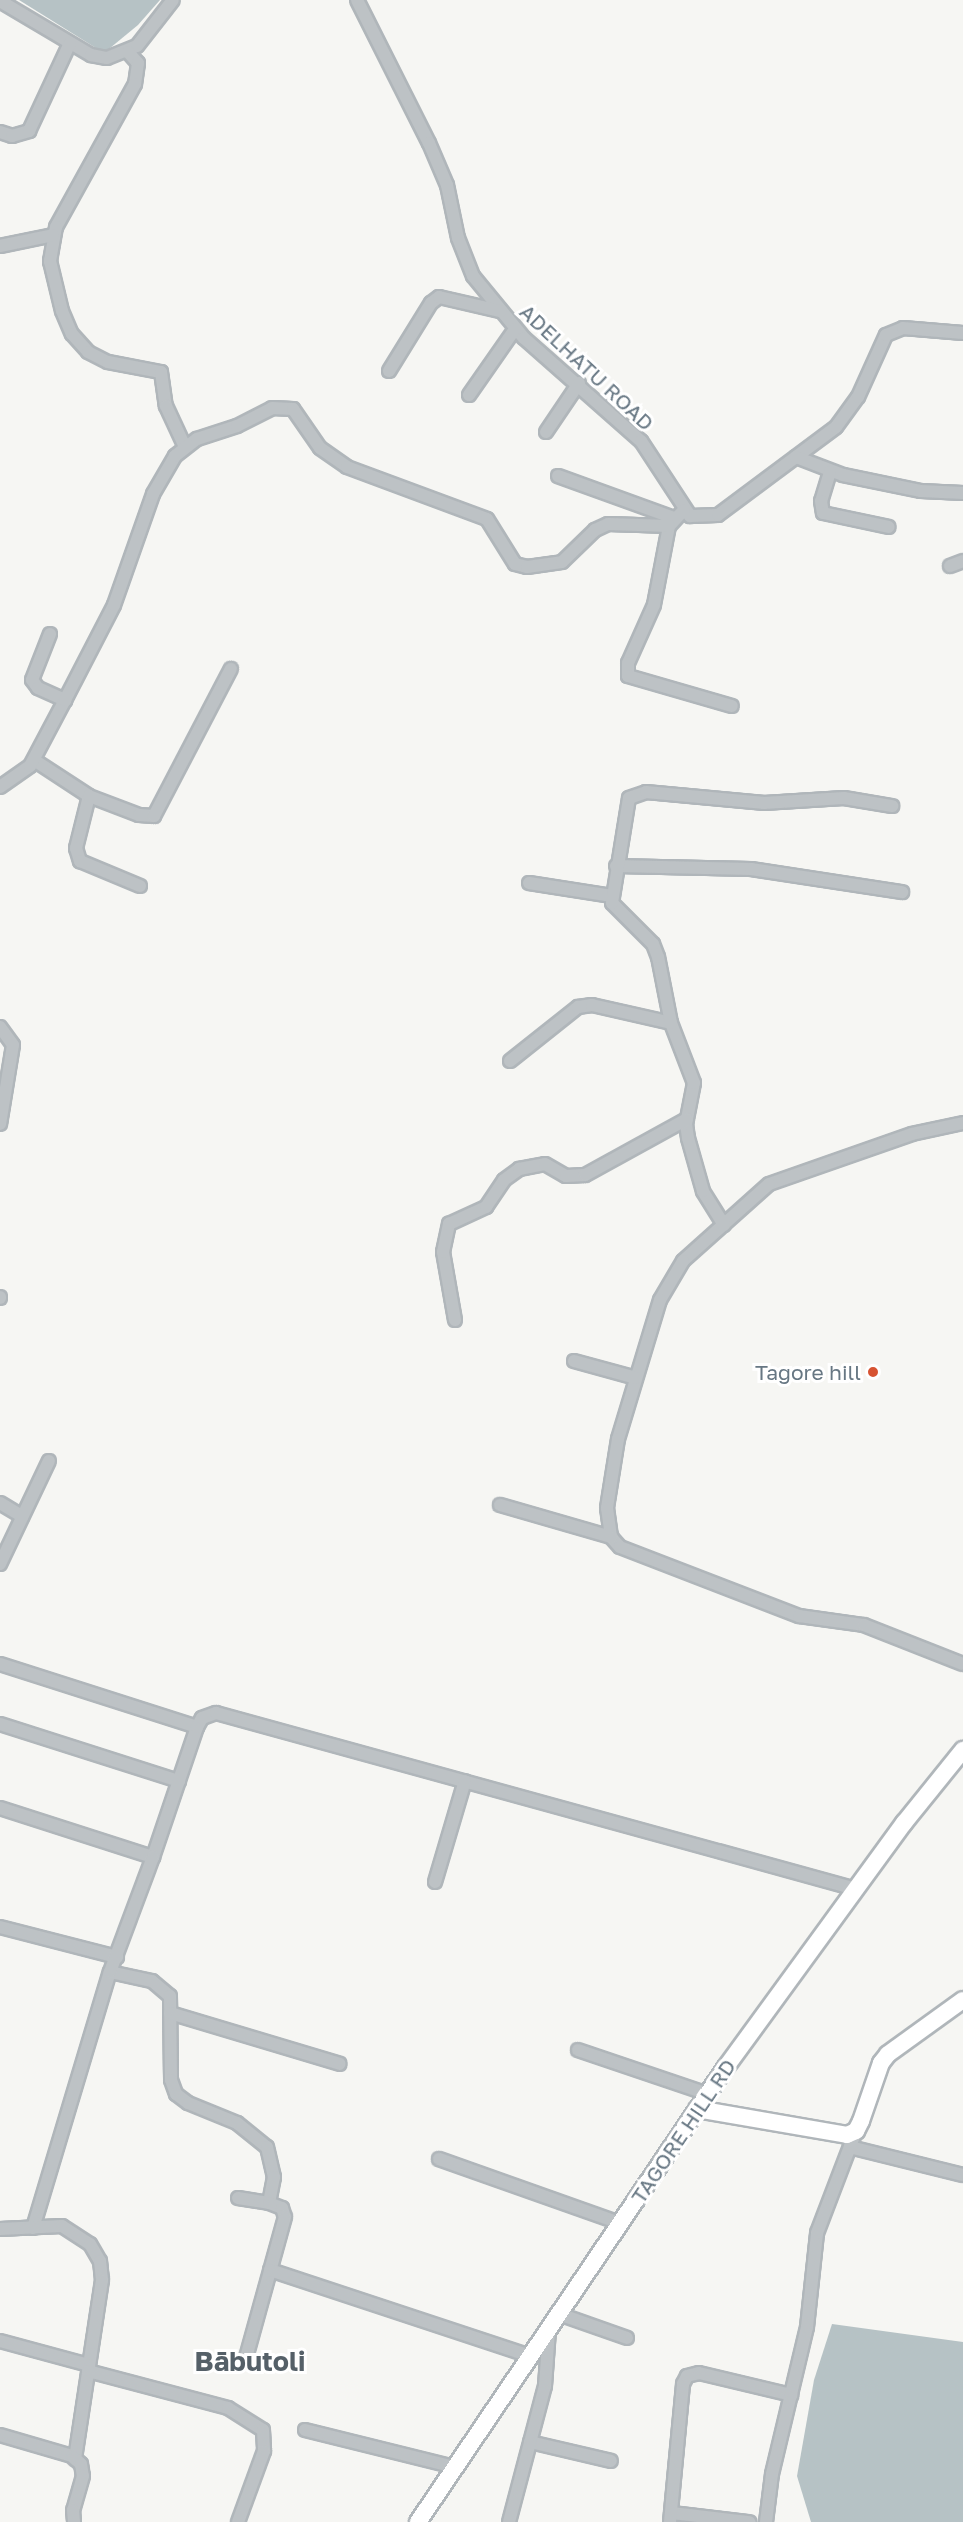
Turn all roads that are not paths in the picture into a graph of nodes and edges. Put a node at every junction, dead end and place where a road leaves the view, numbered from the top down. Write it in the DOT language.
graph roads {
  1 [pos="0,0"];
  2 [pos="173,0"];
  3 [pos="357,0"];
  4 [pos="70,43"];
  5 [pos="128,52"];
  6 [pos="0,132"];
  7 [pos="53,235"];
  8 [pos="0,246"];
  9 [pos="500,311"];
  10 [pos="515,329"];
  11 [pos="963,333"];
  12 [pos="390,371"];
  13 [pos="579,383"];
  14 [pos="469,395"];
  15 [pos="546,432"];
  16 [pos="184,447"];
  17 [pos="796,457"];
  18 [pos="830,472"];
  19 [pos="558,476"];
  20 [pos="963,493"];
  21 [pos="684,510"];
  22 [pos="671,522"];
  23 [pos="889,527"];
  24 [pos="963,561"];
  25 [pos="950,566"];
  26 [pos="50,634"];
  27 [pos="231,669"];
  28 [pos="65,700"];
  29 [pos="732,706"];
  30 [pos="34,760"];
  31 [pos="2,783"];
  32 [pos="89,796"];
  33 [pos="892,806"];
  34 [pos="616,866"];
  35 [pos="529,883"];
  36 [pos="140,886"];
  37 [pos="902,892"];
  38 [pos="612,896"];
  39 [pos="671,1023"];
  40 [pos="0,1028"];
  41 [pos="510,1060"];
  42 [pos="687,1119"];
  43 [pos="963,1123"];
  44 [pos="0,1124"];
  45 [pos="724,1225"];
  46 [pos="455,1320"];
  47 [pos="574,1361"];
  48 [pos="636,1378"];
  49 [pos="48,1461"];
  50 [pos="0,1503"];
  51 [pos="500,1505"];
  52 [pos="22,1516"];
  53 [pos="611,1537"];
  54 [pos="0,1564"];
  55 [pos="0,1664"];
  56 [pos="963,1664"];
  57 [pos="0,1724"];
  58 [pos="197,1727"];
  59 [pos="963,1750"];
  60 [pos="179,1781"];
  61 [pos="465,1781"];
  62 [pos="0,1808"];
  63 [pos="153,1857"];
  64 [pos="435,1882"];
  65 [pos="856,1889"];
  66 [pos="0,1927"];
  67 [pos="117,1957"];
  68 [pos="110,1972"];
  69 [pos="963,2000"];
  70 [pos="170,2013"];
  71 [pos="578,2050"];
  72 [pos="340,2064"];
  73 [pos="708,2094"];
  74 [pos="698,2109"];
  75 [pos="853,2139"];
  76 [pos="439,2159"];
  77 [pos="963,2175"];
  78 [pos="238,2198"];
  79 [pos="268,2203"];
  80 [pos="620,2223"];
  81 [pos="33,2228"];
  82 [pos="0,2229"];
  83 [pos="270,2270"];
  84 [pos="559,2314"];
  85 [pos="549,2329"];
  86 [pos="627,2338"];
  87 [pos="0,2341"];
  88 [pos="530,2356"];
  89 [pos="244,2361"];
  90 [pos="89,2368"];
  91 [pos="791,2395"];
  92 [pos="305,2430"];
  93 [pos="0,2435"];
  94 [pos="530,2442"];
  95 [pos="75,2459"];
  96 [pos="611,2461"];
  97 [pos="455,2467"];
  98 [pos="671,2517"];
  99 [pos="74,2522"];
  100 [pos="238,2522"];
  101 [pos="418,2522"];
  102 [pos="509,2522"];
  103 [pos="748,2522"];
  104 [pos="766,2522"];
  1 -- 4 [label="street"];
  2 -- 5 [label="street"];
  3 -- 9 [label="street, ADELHATU ROAD"];
  4 -- 5 [label="street"];
  4 -- 6 [label="street"];
  5 -- 7 [label="street"];
  7 -- 8 [label="street"];
  7 -- 16 [label="street"];
  9 -- 10 [label="street, ADELHATU ROAD"];
  9 -- 12 [label="street"];
  10 -- 13 [label="street, ADELHATU ROAD"];
  10 -- 14 [label="street"];
  11 -- 17 [label="street"];
  13 -- 15 [label="street"];
  13 -- 21 [label="street, ADELHATU ROAD"];
  16 -- 22 [label="street"];
  16 -- 28 [label="street"];
  17 -- 18 [label="street"];
  17 -- 21 [label="street"];
  18 -- 20 [label="street"];
  18 -- 23 [label="street"];
  19 -- 22 [label="street"];
  21 -- 22 [label="street"];
  22 -- 29 [label="street"];
  24 -- 25 [label="street"];
  26 -- 28 [label="street"];
  27 -- 32 [label="street"];
  28 -- 30 [label="street"];
  30 -- 31 [label="street"];
  30 -- 32 [label="street"];
  32 -- 36 [label="street"];
  33 -- 34 [label="street"];
  34 -- 37 [label="street"];
  34 -- 38 [label="street"];
  35 -- 38 [label="street"];
  38 -- 39 [label="street"];
  39 -- 41 [label="street"];
  39 -- 42 [label="street"];
  40 -- 44 [label="street"];
  42 -- 45 [label="street"];
  42 -- 46 [label="street"];
  43 -- 45 [label="street"];
  45 -- 48 [label="street"];
  47 -- 48 [label="street"];
  48 -- 53 [label="street"];
  49 -- 52 [label="street"];
  50 -- 52 [label="street"];
  51 -- 53 [label="street"];
  52 -- 54 [label="street"];
  53 -- 56 [label="street"];
  55 -- 58 [label="street"];
  57 -- 60 [label="street"];
  58 -- 60 [label="street"];
  58 -- 61 [label="street"];
  59 -- 65 [label="main road, TAGORE HILL RD"];
  60 -- 63 [label="street"];
  61 -- 64 [label="street"];
  61 -- 65 [label="street"];
  62 -- 63 [label="street"];
  63 -- 67 [label="street"];
  65 -- 73 [label="main road, TAGORE HILL RD"];
  66 -- 67 [label="street"];
  67 -- 68 [label="street"];
  68 -- 70 [label="street"];
  68 -- 81 [label="street"];
  69 -- 75 [label="main road"];
  70 -- 72 [label="street"];
  70 -- 79 [label="street"];
  71 -- 73 [label="street"];
  73 -- 74 [label="main road, TAGORE HILL RD"];
  74 -- 75 [label="main road"];
  74 -- 80 [label="main road, TAGORE HILL RD"];
  75 -- 77 [label="street"];
  75 -- 91 [label="street"];
  76 -- 80 [label="street"];
  78 -- 79 [label="street"];
  79 -- 83 [label="street"];
  80 -- 84 [label="main road, TAGORE HILL RD"];
  81 -- 82 [label="street"];
  81 -- 90 [label="street"];
  83 -- 88 [label="street"];
  83 -- 89 [label="street"];
  84 -- 85 [label="main road, TAGORE HILL RD"];
  84 -- 86 [label="street"];
  85 -- 88 [label="main road, TAGORE HILL RD"];
  85 -- 94 [label="street"];
  87 -- 90 [label="street"];
  88 -- 97 [label="main road, TAGORE HILL RD"];
  90 -- 95 [label="street"];
  90 -- 100 [label="street"];
  91 -- 98 [label="street"];
  91 -- 104 [label="street"];
  92 -- 97 [label="street"];
  93 -- 95 [label="street"];
  94 -- 96 [label="street"];
  94 -- 102 [label="street"];
  95 -- 99 [label="street"];
  97 -- 101 [label="main road, TAGORE HILL RD"];
  98 -- 103 [label="street"];
}
